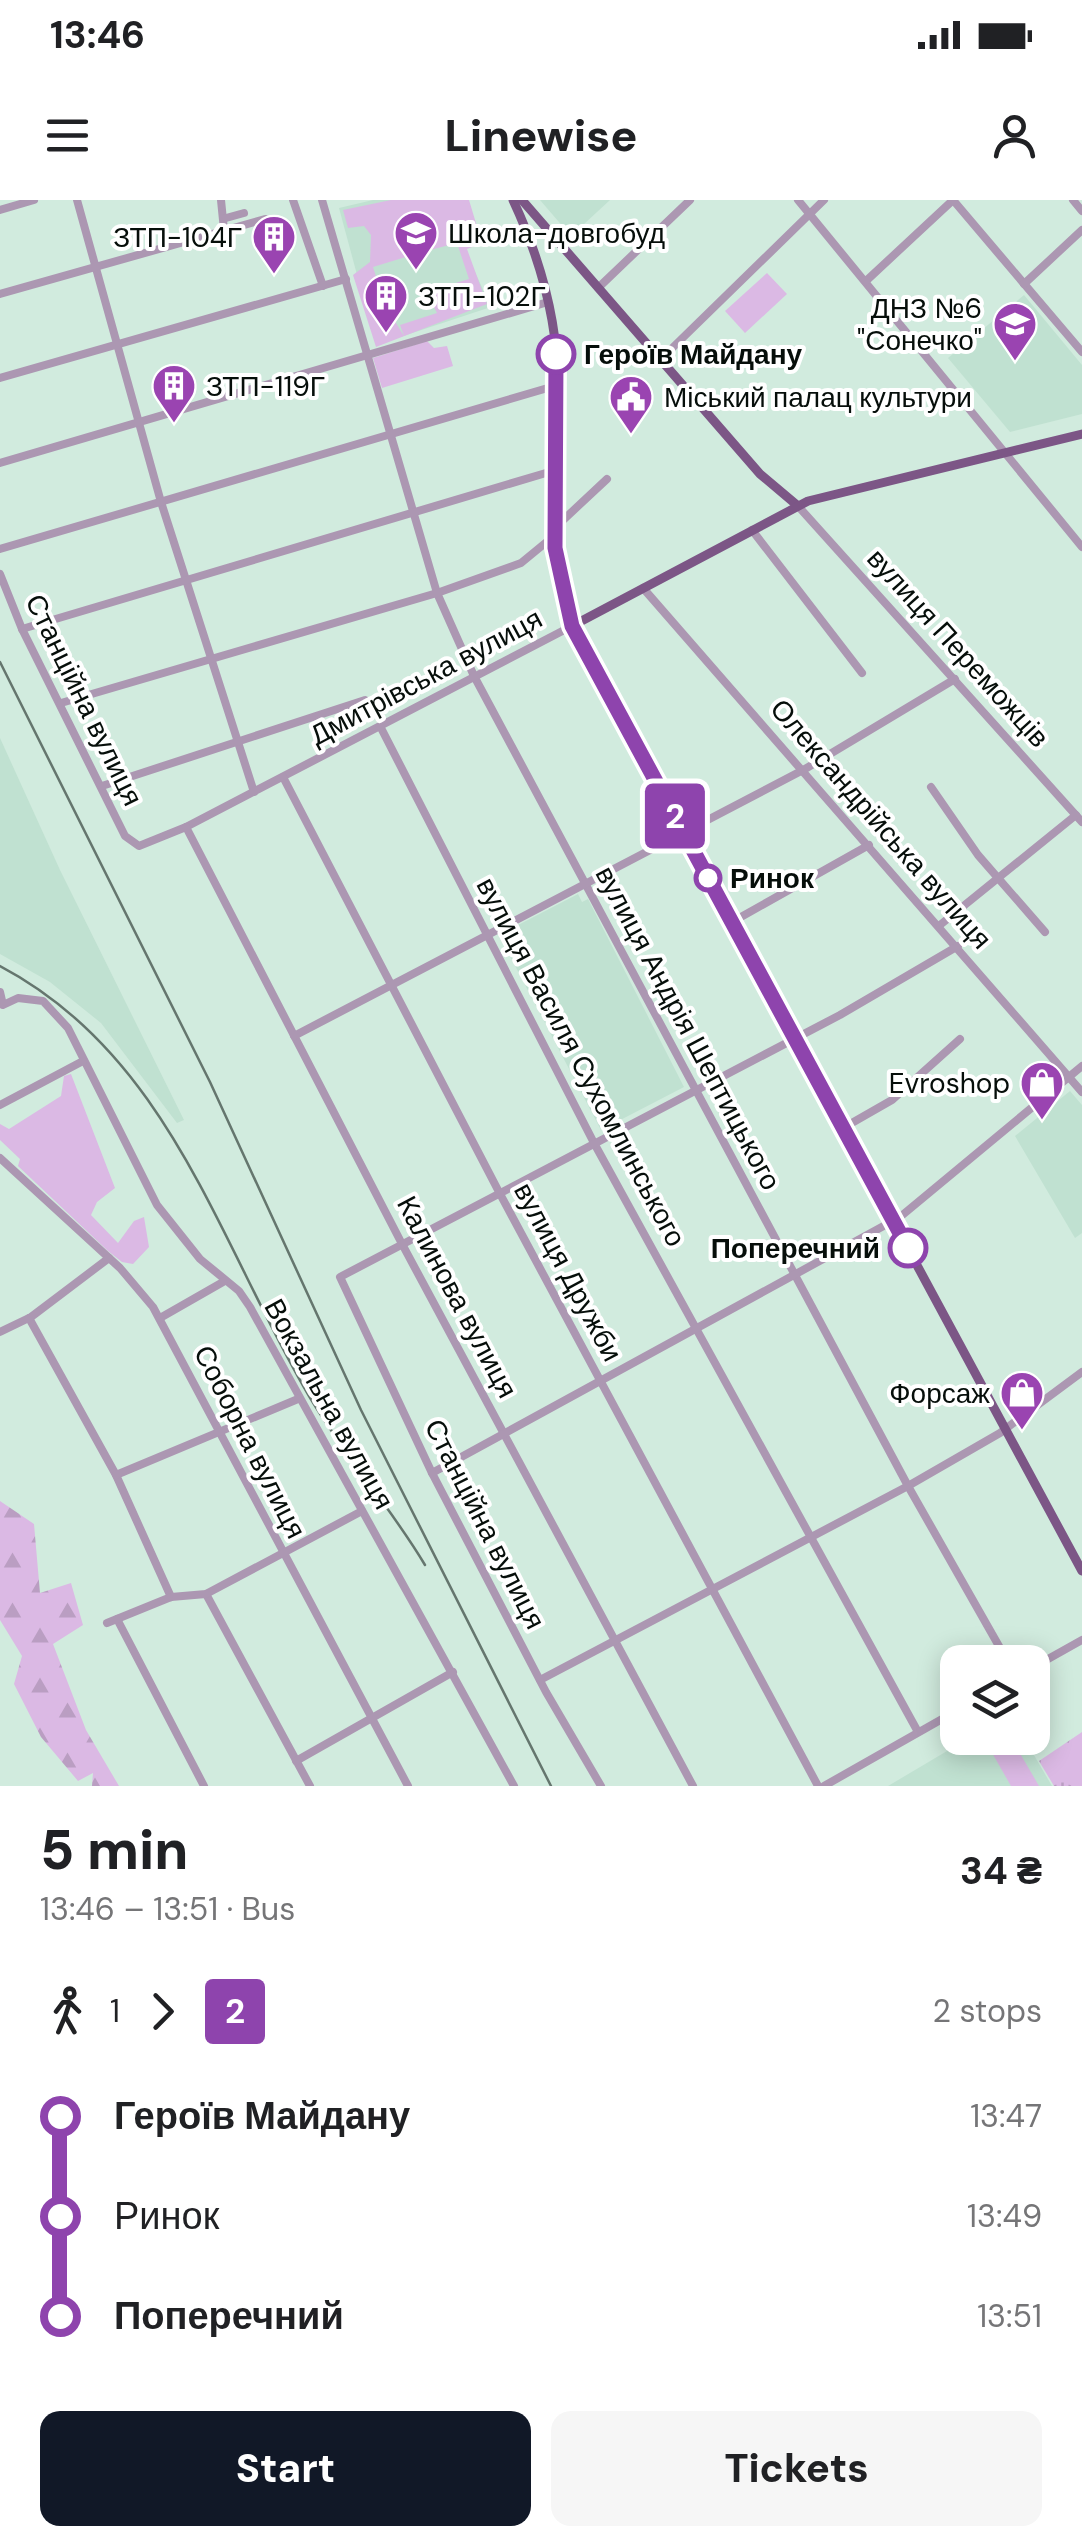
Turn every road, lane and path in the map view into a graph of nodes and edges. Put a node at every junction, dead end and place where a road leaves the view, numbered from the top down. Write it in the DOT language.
graph roads {
  1 [pos="34,200"];
  2 [pos="77,200"];
  3 [pos="221,200"];
  4 [pos="293,200"];
  5 [pos="322,200"];
  6 [pos="690,200"];
  7 [pos="798,200"];
  8 [pos="824,200"];
  9 [pos="953,200"];
  10 [pos="1073,200"];
  11 [pos="517,202"];
  12 [pos="0,210"];
  13 [pos="1082,210"];
  14 [pos="244,213"];
  15 [pos="810,214"];
  16 [pos="226,218"];
  17 [pos="264,219"];
  18 [pos="224,230"];
  19 [pos="546,230"];
  20 [pos="1082,230"];
  21 [pos="530,241"];
  22 [pos="95,266"];
  23 [pos="346,279"];
  24 [pos="866,281"];
  25 [pos="1024,284"];
  26 [pos="322,286"];
  27 [pos="598,288"];
  28 [pos="0,294"];
  29 [pos="548,302"];
  30 [pos="118,346"];
  31 [pos="1082,352"];
  32 [pos="369,357"];
  33 [pos="660,360"];
  34 [pos="0,378"];
  35 [pos="558,385"];
  36 [pos="139,423"];
  37 [pos="392,434"];
  38 [pos="1082,434"];
  39 [pos="1008,451"];
  40 [pos="0,463"];
  41 [pos="556,470"];
  42 [pos="606,479"];
  43 [pos="161,502"];
  44 [pos="798,506"];
  45 [pos="413,513"];
  46 [pos="752,530"];
  47 [pos="554,533"];
  48 [pos="1082,547"];
  49 [pos="0,548"];
  50 [pos="0,574"];
  51 [pos="186,582"];
  52 [pos="643,588"];
  53 [pos="437,593"];
  54 [pos="572,626"];
  55 [pos="22,629"];
  56 [pos="209,659"];
  57 [pos="862,672"];
  58 [pos="474,676"];
  59 [pos="955,678"];
  60 [pos="365,700"];
  61 [pos="61,703"];
  62 [pos="380,726"];
  63 [pos="235,740"];
  64 [pos="805,769"];
  65 [pos="283,777"];
  66 [pos="102,786"];
  67 [pos="931,786"];
  68 [pos="254,792"];
  69 [pos="1079,818"];
  70 [pos="186,827"];
  71 [pos="683,831"];
  72 [pos="868,844"];
  73 [pos="999,877"];
  74 [pos="585,884"];
  75 [pos="732,922"];
  76 [pos="940,925"];
  77 [pos="1045,932"];
  78 [pos="487,935"];
  79 [pos="958,946"];
  80 [pos="392,986"];
  81 [pos="0,992"];
  82 [pos="2,1006"];
  83 [pos="294,1036"];
  84 [pos="795,1038"];
  85 [pos="960,1039"];
  86 [pos="83,1062"];
  87 [pos="1082,1066"];
  88 [pos="1069,1077"];
  89 [pos="696,1092"];
  90 [pos="1082,1092"];
  91 [pos="0,1105"];
  92 [pos="843,1128"];
  93 [pos="594,1143"];
  94 [pos="0,1158"];
  95 [pos="499,1192"];
  96 [pos="893,1221"];
  97 [pos="402,1242"];
  98 [pos="109,1258"];
  99 [pos="795,1275"];
  100 [pos="223,1282"];
  101 [pos="29,1318"];
  102 [pos="160,1318"];
  103 [pos="698,1329"];
  104 [pos="0,1332"];
  105 [pos="1082,1372"];
  106 [pos="600,1380"];
  107 [pos="298,1398"];
  108 [pos="1005,1430"];
  109 [pos="504,1433"];
  110 [pos="219,1434"];
  111 [pos="432,1473"];
  112 [pos="116,1475"];
  113 [pos="908,1486"];
  114 [pos="362,1511"];
  115 [pos="812,1538"];
  116 [pos="282,1554"];
  117 [pos="1082,1570"];
  118 [pos="714,1591"];
  119 [pos="206,1594"];
  120 [pos="170,1597"];
  121 [pos="117,1619"];
  122 [pos="107,1623"];
  123 [pos="1082,1640"];
  124 [pos="615,1642"];
  125 [pos="998,1645"];
  126 [pos="1050,1658"];
  127 [pos="454,1672"];
  128 [pos="540,1680"];
  129 [pos="372,1718"];
  130 [pos="940,1720"];
  131 [pos="918,1732"];
  132 [pos="296,1761"];
  133 [pos="204,1786"];
  134 [pos="310,1786"];
  135 [pos="408,1786"];
  136 [pos="514,1786"];
  137 [pos="600,1786"];
  138 [pos="693,1786"];
  139 [pos="821,1786"];
  1 -- 12 [label="street"];
  2 -- 22 [label="street"];
  3 -- 16 [label="street"];
  4 -- 26 [label="street"];
  5 -- 23 [label="street, вулиця Андрія Шептицького"];
  6 -- 27 [label="street"];
  7 -- 15 [label="street"];
  8 -- 15 [label="street"];
  9 -- 24 [label="street"];
  9 -- 25 [label="street"];
  10 -- 13 [label="street"];
  11 -- 19 [label="main road"];
  11 -- 21 [label="main road"];
  14 -- 16 [label="street"];
  15 -- 24 [label="street"];
  15 -- 33 [label="street"];
  16 -- 18 [label="street"];
  17 -- 18 [label="street"];
  18 -- 22 [label="street"];
  19 -- 21 [label="main road"];
  19 -- 27 [label="main road"];
  20 -- 25 [label="street"];
  21 -- 29 [label="main road"];
  22 -- 28 [label="street"];
  22 -- 30 [label="street"];
  23 -- 26 [label="street"];
  23 -- 32 [label="street, вулиця Андрія Шептицького"];
  24 -- 39 [label="street"];
  25 -- 31 [label="street"];
  26 -- 30 [label="street"];
  27 -- 33 [label="main road"];
  29 -- 32 [label="street"];
  29 -- 35 [label="main road"];
  30 -- 34 [label="street"];
  30 -- 36 [label="street"];
  32 -- 36 [label="street"];
  32 -- 37 [label="street, вулиця Андрія Шептицького"];
  33 -- 44 [label="main road"];
  35 -- 37 [label="street"];
  35 -- 41 [label="main road"];
  36 -- 40 [label="street"];
  36 -- 43 [label="street"];
  37 -- 43 [label="street"];
  37 -- 45 [label="street, вулиця Андрія Шептицького"];
  38 -- 39 [label="main road, Дмитрівська вулиця"];
  39 -- 44 [label="main road, Дмитрівська вулиця"];
  39 -- 48 [label="street"];
  41 -- 45 [label="street"];
  41 -- 47 [label="main road"];
  42 -- 47 [label="street"];
  43 -- 49 [label="street"];
  43 -- 51 [label="street"];
  44 -- 46 [label="main road, Дмитрівська вулиця"];
  44 -- 59 [label="street, вулиця Переможців"];
  45 -- 51 [label="street"];
  45 -- 53 [label="street, вулиця Андрія Шептицького"];
  46 -- 52 [label="main road, Дмитрівська вулиця"];
  46 -- 57 [label="street"];
  47 -- 53 [label="street"];
  47 -- 54 [label="main road"];
  50 -- 55 [label="street, Станційна вулиця"];
  51 -- 55 [label="street"];
  51 -- 56 [label="street"];
  52 -- 54 [label="main road, Дмитрівська вулиця"];
  52 -- 64 [label="street, Олександрійська вулиця"];
  53 -- 56 [label="street"];
  53 -- 58 [label="street, вулиця Андрія Шептицького"];
  54 -- 58 [label="street, Дмитрівська вулиця"];
  54 -- 71 [label="main road"];
  55 -- 61 [label="street, Станційна вулиця"];
  56 -- 61 [label="street"];
  56 -- 63 [label="street"];
  58 -- 62 [label="street, Дмитрівська вулиця"];
  58 -- 74 [label="street, вулиця Андрія Шептицького"];
  59 -- 64 [label="street"];
  59 -- 69 [label="street, вулиця Переможців"];
  60 -- 63 [label="street"];
  61 -- 66 [label="street, Станційна вулиця"];
  62 -- 65 [label="street, Дмитрівська вулиця"];
  62 -- 78 [label="street, вулиця Василя Сухомлинського"];
  63 -- 66 [label="street"];
  63 -- 68 [label="street"];
  64 -- 71 [label="street"];
  64 -- 72 [label="street, Олександрійська вулиця"];
  65 -- 68 [label="street, Дмитрівська вулиця"];
  65 -- 80 [label="street, вулиця Дружби"];
  66 -- 70 [label="street, Станційна вулиця"];
  67 -- 73 [label="street"];
  68 -- 70 [label="street, Дмитрівська вулиця"];
  69 -- 73 [label="street"];
  70 -- 83 [label="street, Калинова вулиця"];
  71 -- 74 [label="street"];
  71 -- 75 [label="main road"];
  72 -- 75 [label="street"];
  72 -- 76 [label="street, Олександрійська вулиця"];
  73 -- 76 [label="street"];
  73 -- 77 [label="street"];
  74 -- 78 [label="street"];
  74 -- 89 [label="street, вулиця Андрія Шептицького"];
  75 -- 84 [label="main road"];
  76 -- 79 [label="street, Олександрійська вулиця"];
  78 -- 80 [label="street"];
  78 -- 93 [label="street, вулиця Василя Сухомлинського"];
  79 -- 84 [label="street"];
  79 -- 88 [label="street, Олександрійська вулиця"];
  80 -- 83 [label="street"];
  80 -- 95 [label="street, вулиця Дружби"];
  81 -- 82 [label="street"];
  82 -- 86 [label="street, Вокзальна вулиця"];
  83 -- 97 [label="street, Калинова вулиця"];
  84 -- 89 [label="street"];
  84 -- 92 [label="main road"];
  85 -- 92 [label="street"];
  86 -- 91 [label="street"];
  86 -- 100 [label="street, Вокзальна вулиця"];
  87 -- 88 [label="street"];
  88 -- 90 [label="street, Олександрійська вулиця"];
  88 -- 96 [label="street"];
  89 -- 93 [label="street"];
  89 -- 99 [label="street, вулиця Андрія Шептицького"];
  92 -- 96 [label="main road"];
  93 -- 95 [label="street"];
  93 -- 103 [label="street, вулиця Василя Сухомлинського"];
  94 -- 98 [label="street, Соборна вулиця"];
  95 -- 97 [label="street"];
  95 -- 106 [label="street, вулиця Дружби"];
  96 -- 99 [label="street"];
  96 -- 108 [label="main road"];
  97 -- 109 [label="street, Калинова вулиця"];
  97 -- 111 [label="street, Станційна вулиця"];
  98 -- 101 [label="street"];
  98 -- 102 [label="street, Соборна вулиця"];
  99 -- 103 [label="street"];
  99 -- 113 [label="street, вулиця Андрія Шептицького"];
  100 -- 102 [label="street"];
  100 -- 107 [label="street, Вокзальна вулиця"];
  101 -- 104 [label="street"];
  101 -- 112 [label="street"];
  102 -- 110 [label="street, Соборна вулиця"];
  103 -- 106 [label="street"];
  103 -- 115 [label="street, вулиця Василя Сухомлинського"];
  105 -- 108 [label="street"];
  106 -- 109 [label="street"];
  106 -- 118 [label="street, вулиця Дружби"];
  107 -- 110 [label="street"];
  107 -- 114 [label="street, Вокзальна вулиця"];
  108 -- 113 [label="street"];
  108 -- 117 [label="main road"];
  109 -- 111 [label="street"];
  109 -- 124 [label="street, Калинова вулиця"];
  110 -- 112 [label="street"];
  110 -- 116 [label="street, Соборна вулиця"];
  111 -- 128 [label="street, Станційна вулиця"];
  112 -- 120 [label="street"];
  113 -- 115 [label="street"];
  113 -- 125 [label="street, вулиця Андрія Шептицького"];
  114 -- 116 [label="street"];
  114 -- 127 [label="street, Вокзальна вулиця"];
  115 -- 118 [label="street"];
  115 -- 131 [label="street, вулиця Василя Сухомлинського"];
  116 -- 119 [label="street"];
  116 -- 129 [label="street, Соборна вулиця"];
  118 -- 124 [label="street"];
  118 -- 139 [label="street, вулиця Дружби"];
  119 -- 120 [label="street"];
  119 -- 132 [label="street"];
  120 -- 121 [label="street"];
  121 -- 122 [label="street"];
  121 -- 133 [label="street"];
  123 -- 126 [label="street"];
  124 -- 128 [label="street"];
  124 -- 138 [label="street, Калинова вулиця"];
  127 -- 129 [label="street"];
  127 -- 136 [label="street, Вокзальна вулиця"];
  128 -- 137 [label="street, Станційна вулиця"];
  129 -- 132 [label="street"];
  129 -- 135 [label="street, Соборна вулиця"];
  130 -- 131 [label="street"];
  131 -- 139 [label="street"];
  132 -- 134 [label="street"];
}
